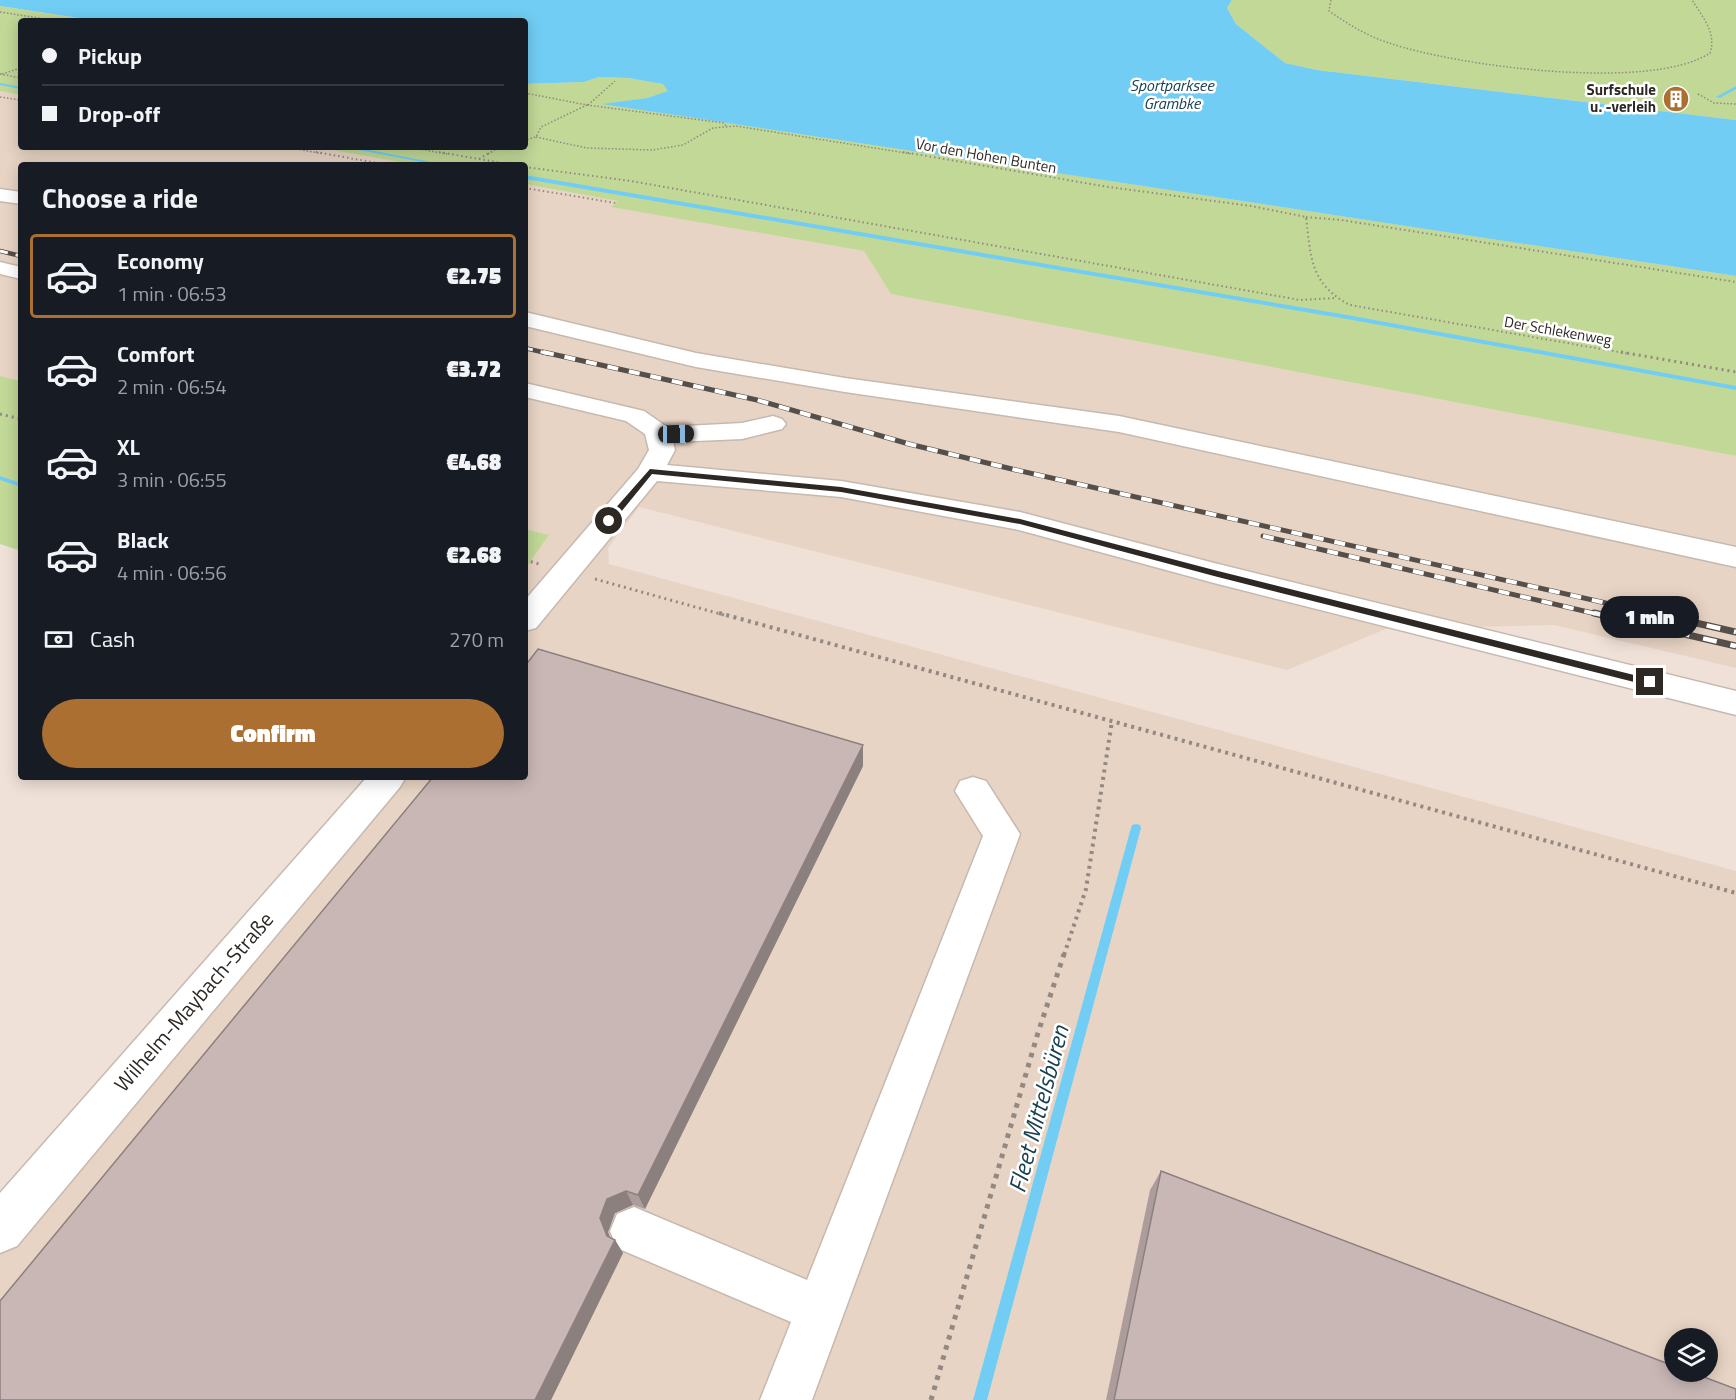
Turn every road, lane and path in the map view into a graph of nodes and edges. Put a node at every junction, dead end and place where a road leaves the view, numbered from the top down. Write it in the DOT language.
graph roads {
  1 [pos="1331,0"];
  2 [pos="1692,0"];
  3 [pos="0,12"];
  4 [pos="39,18"];
  5 [pos="18,69"];
  6 [pos="1,74"];
  7 [pos="18,77"];
  8 [pos="615,81"];
  9 [pos="528,94"];
  10 [pos="1698,94"];
  11 [pos="0,97"];
  12 [pos="18,100"];
  13 [pos="1736,104"];
  14 [pos="587,105"];
  15 [pos="726,126"];
  16 [pos="536,137"];
  17 [pos="528,139"];
  18 [pos="303,150"];
  19 [pos="426,150"];
  20 [pos="494,150"];
  21 [pos="478,159"];
  22 [pos="371,162"];
  23 [pos="496,162"];
  24 [pos="528,167"];
  25 [pos="528,188"];
  26 [pos="0,195"];
  27 [pos="18,198"];
  28 [pos="616,203"];
  29 [pos="1306,217"];
  30 [pos="0,268"];
  31 [pos="18,272"];
  32 [pos="1736,282"];
  33 [pos="1335,298"];
  34 [pos="528,320"];
  35 [pos="1736,372"];
  36 [pos="528,391"];
  37 [pos="0,414"];
  38 [pos="18,418"];
  39 [pos="773,424"];
  40 [pos="658,435"];
  41 [pos="650,472"];
  42 [pos="1736,557"];
  43 [pos="567,572"];
  44 [pos="528,617"];
  45 [pos="1736,703"];
  46 [pos="1112,721"];
  47 [pos="385,780"];
  48 [pos="973,791"];
  49 [pos="1736,893"];
  50 [pos="0,1229"];
  51 [pos="634,1231"];
  52 [pos="820,1310"];
  53 [pos="786,1400"];
  54 [pos="931,1400"];
  1 -- 2 [label="path"];
  3 -- 4 [label="path"];
  5 -- 6 [label="path"];
  6 -- 7 [label="path"];
  8 -- 14 [label="path"];
  9 -- 14 [label="path"];
  10 -- 13 [label="path"];
  11 -- 12 [label="path"];
  14 -- 15 [label="path"];
  14 -- 16 [label="path"];
  15 -- 16 [label="path, Vor den Hohen Bunten"];
  15 -- 29 [label="path, Vor den Hohen Bunten"];
  16 -- 17 [label="path"];
  18 -- 22 [label="path"];
  19 -- 21 [label="path"];
  20 -- 21 [label="path"];
  21 -- 23 [label="path"];
  24 -- 33 [label="path"];
  25 -- 28 [label="path"];
  26 -- 27 [label="street"];
  29 -- 32 [label="path, Vor den Hohen Bunten"];
  29 -- 33 [label="path"];
  30 -- 31 [label="street"];
  33 -- 35 [label="path, Der Schlekenweg"];
  34 -- 42 [label="street"];
  36 -- 40 [label="street"];
  37 -- 38 [label="path"];
  39 -- 40 [label="street"];
  40 -- 41 [label="street"];
  41 -- 43 [label="street"];
  41 -- 45 [label="street"];
  43 -- 44 [label="street"];
  43 -- 46 [label="path"];
  46 -- 49 [label="path"];
  46 -- 54 [label="path"];
  47 -- 50 [label="street, Wilhelm-Maybach-Straße"];
  48 -- 52 [label="street"];
  51 -- 52 [label="street"];
  52 -- 53 [label="street"];
}
